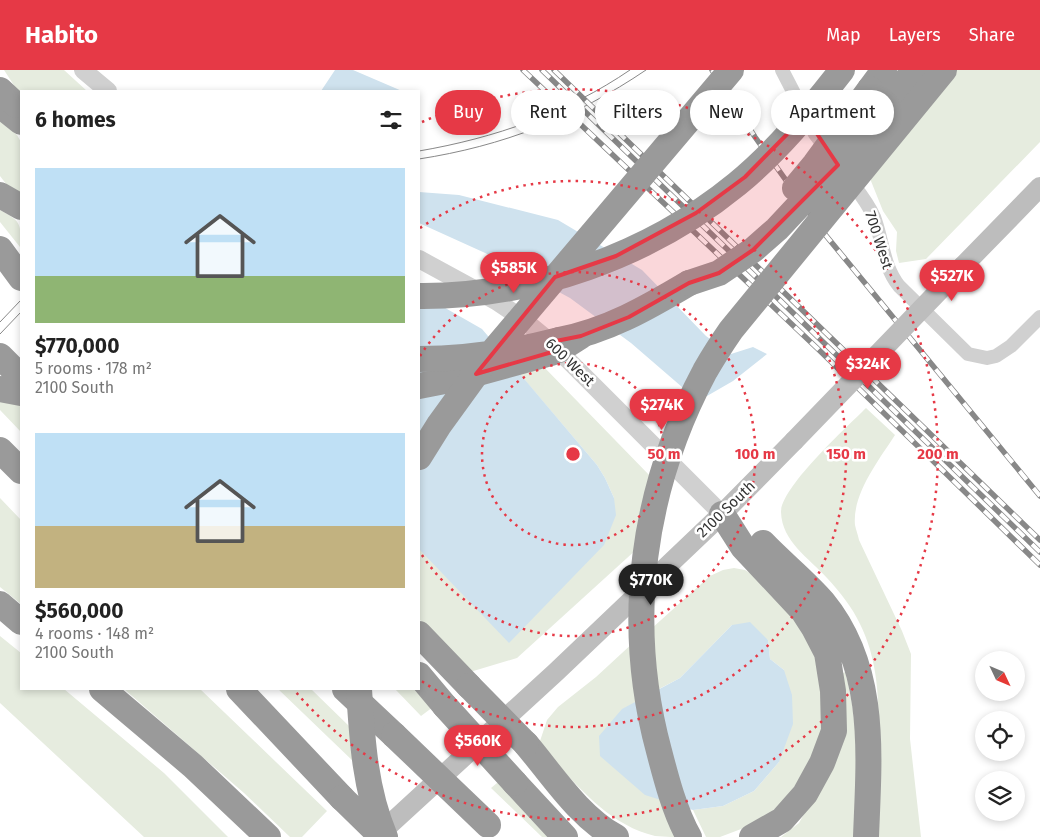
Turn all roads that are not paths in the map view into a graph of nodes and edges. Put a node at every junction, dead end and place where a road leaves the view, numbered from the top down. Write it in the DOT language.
graph roads {
  1 [pos="83,70"];
  2 [pos="731,70"];
  3 [pos="745,70"];
  4 [pos="782,70"];
  5 [pos="842,70"];
  6 [pos="915,70"];
  7 [pos="944,70"];
  8 [pos="0,88"];
  9 [pos="880,88"];
  10 [pos="107,90"];
  11 [pos="0,105"];
  12 [pos="20,109"];
  13 [pos="20,120"];
  14 [pos="20,121"];
  15 [pos="1040,187"];
  16 [pos="629,189"];
  17 [pos="0,194"];
  18 [pos="20,205"];
  19 [pos="20,217"];
  20 [pos="420,260"];
  21 [pos="420,296"];
  22 [pos="1040,317"];
  23 [pos="581,336"];
  24 [pos="0,356"];
  25 [pos="420,359"];
  26 [pos="20,376"];
  27 [pos="420,386"];
  28 [pos="0,389"];
  29 [pos="20,393"];
  30 [pos="0,450"];
  31 [pos="420,455"];
  32 [pos="20,470"];
  33 [pos="722,514"];
  34 [pos="0,604"];
  35 [pos="20,621"];
  36 [pos="420,635"];
  37 [pos="420,676"];
  38 [pos="103,690"];
  39 [pos="240,690"];
  40 [pos="347,690"];
  41 [pos="354,690"];
  42 [pos="359,690"];
  43 [pos="394,735"];
  44 [pos="193,766"];
  45 [pos="494,831"];
  46 [pos="248,837"];
  47 [pos="268,837"];
  48 [pos="376,837"];
  49 [pos="382,837"];
  50 [pos="385,837"];
  51 [pos="565,837"];
  52 [pos="616,837"];
  53 [pos="689,837"];
  54 [pos="752,837"];
  55 [pos="866,837"];
  1 -- 10 [label="street"];
  2 -- 16 [label="highway, bridge"];
  3 -- 16 [label="highway, bridge"];
  4 -- 22 [label="street, 700 West"];
  5 -- 21 [label="highway, bridge"];
  6 -- 9 [label="highway"];
  7 -- 53 [label="highway, bridge"];
  8 -- 12 [label="highway, bridge"];
  8 -- 13 [label="highway"];
  9 -- 23 [label="highway, bridge"];
  11 -- 14 [label="highway"];
  15 -- 33 [label="main road, 2100 South, bridge"];
  16 -- 31 [label="highway, bridge"];
  17 -- 18 [label="highway, bridge"];
  17 -- 19 [label="highway"];
  20 -- 33 [label="street, 600 West"];
  23 -- 25 [label="highway, bridge"];
  23 -- 27 [label="highway, bridge"];
  24 -- 26 [label="highway"];
  28 -- 29 [label="highway"];
  30 -- 32 [label="highway"];
  33 -- 48 [label="main road, 2100 South"];
  33 -- 54 [label="highway"];
  33 -- 55 [label="highway"];
  34 -- 35 [label="highway"];
  36 -- 52 [label="highway, bridge"];
  37 -- 51 [label="highway, bridge"];
  38 -- 44 [label="highway"];
  39 -- 49 [label="highway, bridge"];
  40 -- 43 [label="highway"];
  41 -- 43 [label="highway"];
  42 -- 50 [label="highway, bridge"];
  43 -- 45 [label="highway, bridge"];
  44 -- 46 [label="highway"];
  44 -- 47 [label="highway"];
}
